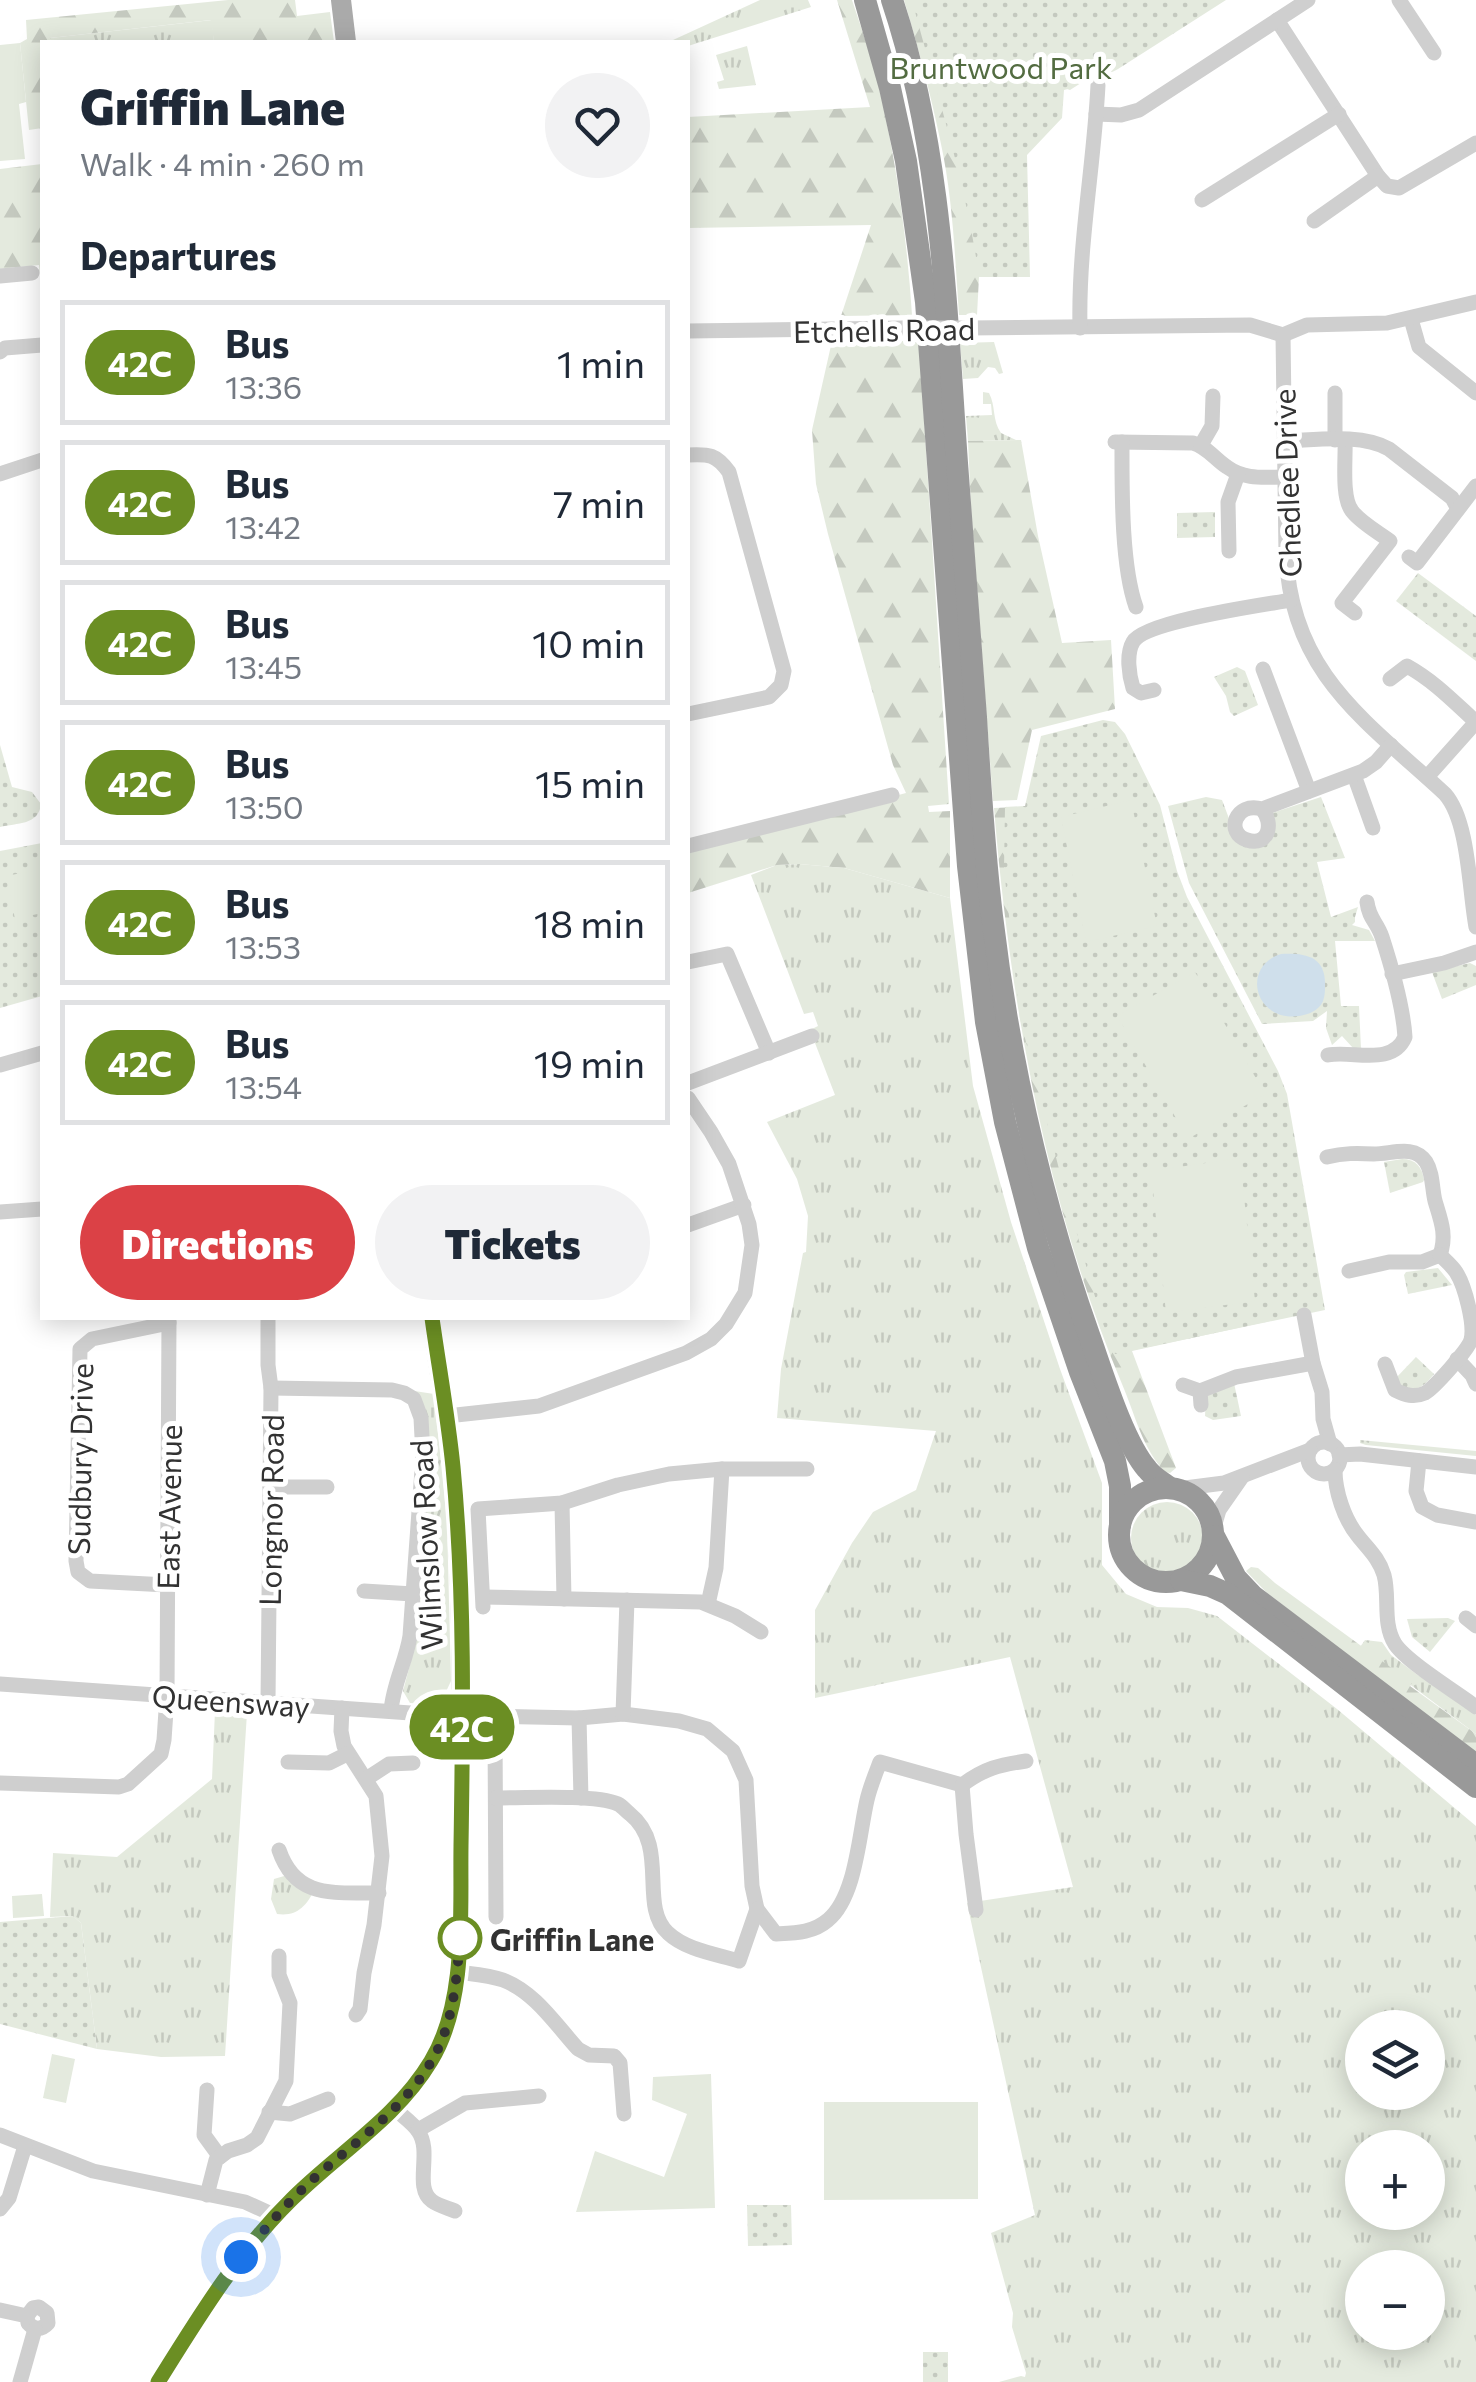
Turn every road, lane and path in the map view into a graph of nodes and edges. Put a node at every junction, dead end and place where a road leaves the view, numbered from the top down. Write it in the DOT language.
graph roads {
  1 [pos="341,0"];
  2 [pos="865,0"];
  3 [pos="892,0"];
  4 [pos="1308,0"];
  5 [pos="1399,0"];
  6 [pos="1277,20"];
  7 [pos="346,40"];
  8 [pos="1434,53"];
  9 [pos="1098,85"];
  10 [pos="1096,114"];
  11 [pos="1340,114"];
  12 [pos="1476,143"];
  13 [pos="1378,176"];
  14 [pos="1202,200"];
  15 [pos="1314,220"];
  16 [pos="32,273"];
  17 [pos="0,276"];
  18 [pos="1476,302"];
  19 [pos="1411,319"];
  20 [pos="1080,328"];
  21 [pos="690,331"];
  22 [pos="1283,336"];
  23 [pos="40,345"];
  24 [pos="0,352"];
  25 [pos="1335,393"];
  26 [pos="1476,393"];
  27 [pos="1213,396"];
  28 [pos="1340,440"];
  29 [pos="1284,441"];
  30 [pos="1201,445"];
  31 [pos="690,455"];
  32 [pos="40,461"];
  33 [pos="0,474"];
  34 [pos="1238,474"];
  35 [pos="1284,477"];
  36 [pos="1476,486"];
  37 [pos="1458,509"];
  38 [pos="1229,551"];
  39 [pos="1413,563"];
  40 [pos="1291,600"];
  41 [pos="1136,607"];
  42 [pos="1355,614"];
  43 [pos="1263,670"];
  44 [pos="1390,679"];
  45 [pos="1154,690"];
  46 [pos="690,714"];
  47 [pos="1476,722"];
  48 [pos="1391,745"];
  49 [pos="1354,775"];
  50 [pos="1427,777"];
  51 [pos="1309,791"];
  52 [pos="892,795"];
  53 [pos="1262,809"];
  54 [pos="1374,828"];
  55 [pos="1469,837"];
  56 [pos="690,846"];
  57 [pos="1366,902"];
  58 [pos="1476,927"];
  59 [pos="1476,952"];
  60 [pos="690,962"];
  61 [pos="1392,974"];
  62 [pos="812,1036"];
  63 [pos="769,1053"];
  64 [pos="40,1054"];
  65 [pos="1328,1055"];
  66 [pos="0,1065"];
  67 [pos="690,1082"];
  68 [pos="690,1101"];
  69 [pos="1338,1158"];
  70 [pos="744,1205"];
  71 [pos="40,1209"];
  72 [pos="0,1212"];
  73 [pos="690,1223"];
  74 [pos="1440,1256"];
  75 [pos="1357,1266"];
  76 [pos="1304,1315"];
  77 [pos="169,1320"];
  78 [pos="268,1320"];
  79 [pos="432,1320"];
  80 [pos="1457,1359"];
  81 [pos="1313,1362"];
  82 [pos="1383,1372"];
  83 [pos="1476,1384"];
  84 [pos="1183,1385"];
  85 [pos="271,1388"];
  86 [pos="447,1416"];
  87 [pos="1322,1458"];
  88 [pos="1419,1461"];
  89 [pos="1476,1467"];
  90 [pos="807,1469"];
  91 [pos="722,1470"];
  92 [pos="1242,1477"];
  93 [pos="270,1487"];
  94 [pos="327,1487"];
  95 [pos="1173,1488"];
  96 [pos="562,1503"];
  97 [pos="1476,1522"];
  98 [pos="1120,1525"];
  99 [pos="1213,1533"];
  100 [pos="1180,1580"];
  101 [pos="168,1584"];
  102 [pos="364,1590"];
  103 [pos="412,1594"];
  104 [pos="564,1599"];
  105 [pos="627,1600"];
  106 [pos="708,1604"];
  107 [pos="761,1632"];
  108 [pos="0,1684"];
  109 [pos="166,1696"];
  110 [pos="268,1702"];
  111 [pos="1476,1706"];
  112 [pos="342,1708"];
  113 [pos="392,1711"];
  114 [pos="622,1714"];
  115 [pos="462,1715"];
  116 [pos="580,1718"];
  117 [pos="495,1730"];
  118 [pos="347,1754"];
  119 [pos="1026,1761"];
  120 [pos="288,1762"];
  121 [pos="413,1764"];
  122 [pos="1476,1765"];
  123 [pos="366,1779"];
  124 [pos="0,1783"];
  125 [pos="962,1785"];
  126 [pos="1476,1787"];
  127 [pos="496,1798"];
  128 [pos="582,1798"];
  129 [pos="279,1850"];
  130 [pos="379,1894"];
  131 [pos="756,1909"];
  132 [pos="976,1910"];
  133 [pos="496,1917"];
  134 [pos="279,1956"];
  135 [pos="457,1972"];
  136 [pos="356,2015"];
  137 [pos="206,2090"];
  138 [pos="539,2096"];
  139 [pos="329,2099"];
  140 [pos="394,2108"];
  141 [pos="268,2112"];
  142 [pos="624,2114"];
  143 [pos="418,2130"];
  144 [pos="0,2135"];
  145 [pos="25,2146"];
  146 [pos="220,2157"];
  147 [pos="206,2195"];
  148 [pos="0,2210"];
  149 [pos="456,2210"];
  150 [pos="276,2216"];
  151 [pos="0,2310"];
  152 [pos="20,2382"];
  153 [pos="158,2382"];
  1 -- 7 [label="main road"];
  2 -- 98 [label="highway"];
  3 -- 95 [label="highway"];
  4 -- 6 [label="street"];
  5 -- 8 [label="street"];
  6 -- 10 [label="street"];
  6 -- 11 [label="street"];
  9 -- 10 [label="street"];
  10 -- 20 [label="street"];
  11 -- 13 [label="street"];
  11 -- 14 [label="street"];
  12 -- 13 [label="street"];
  13 -- 15 [label="street"];
  16 -- 17 [label="street"];
  18 -- 19 [label="street"];
  19 -- 22 [label="street"];
  19 -- 26 [label="street"];
  20 -- 21 [label="street, Etchells Road, bridge"];
  20 -- 22 [label="street, Etchells Road"];
  22 -- 29 [label="street, Chedlee Drive"];
  23 -- 24 [label="street"];
  25 -- 28 [label="street"];
  27 -- 30 [label="street"];
  28 -- 29 [label="street"];
  28 -- 37 [label="street"];
  28 -- 42 [label="street"];
  29 -- 35 [label="street, Chedlee Drive"];
  30 -- 34 [label="street"];
  30 -- 41 [label="street"];
  31 -- 46 [label="street"];
  32 -- 33 [label="street"];
  34 -- 35 [label="street"];
  34 -- 38 [label="street"];
  35 -- 40 [label="street, Chedlee Drive"];
  36 -- 37 [label="street"];
  37 -- 39 [label="street"];
  40 -- 45 [label="street"];
  40 -- 48 [label="street, Chedlee Drive"];
  43 -- 51 [label="street"];
  44 -- 47 [label="street"];
  47 -- 50 [label="street"];
  48 -- 49 [label="street"];
  48 -- 50 [label="street, Chedlee Drive"];
  49 -- 51 [label="street"];
  49 -- 54 [label="street"];
  50 -- 55 [label="street, Chedlee Drive"];
  51 -- 53 [label="street"];
  52 -- 56 [label="street"];
  55 -- 58 [label="street, Chedlee Drive"];
  57 -- 61 [label="street"];
  59 -- 61 [label="street"];
  60 -- 63 [label="street"];
  61 -- 65 [label="street"];
  62 -- 63 [label="street"];
  63 -- 67 [label="street"];
  64 -- 66 [label="street"];
  68 -- 70 [label="street"];
  69 -- 74 [label="street"];
  70 -- 73 [label="street"];
  70 -- 86 [label="street"];
  71 -- 72 [label="street"];
  74 -- 75 [label="street"];
  74 -- 80 [label="street"];
  76 -- 81 [label="street"];
  77 -- 101 [label="street, East Avenue"];
  77 -- 101 [label="street, Sudbury Drive"];
  78 -- 85 [label="street, Longnor Road"];
  79 -- 86 [label="main road, Wilmslow Road"];
  80 -- 82 [label="street"];
  80 -- 83 [label="street"];
  81 -- 84 [label="street"];
  81 -- 87 [label="street"];
  85 -- 93 [label="street, Longnor Road"];
  85 -- 103 [label="street, Wilmslow Road"];
  86 -- 115 [label="main road, Wilmslow Road"];
  87 -- 88 [label="street"];
  87 -- 92 [label="street"];
  87 -- 111 [label="street"];
  88 -- 89 [label="street"];
  88 -- 97 [label="street"];
  90 -- 91 [label="street"];
  91 -- 96 [label="street"];
  91 -- 106 [label="street"];
  92 -- 95 [label="street"];
  92 -- 99 [label="street"];
  93 -- 94 [label="street"];
  93 -- 110 [label="street, Longnor Road"];
  95 -- 98 [label="highway"];
  95 -- 99 [label="highway"];
  96 -- 104 [label="street"];
  96 -- 104 [label="street"];
  98 -- 100 [label="highway"];
  99 -- 100 [label="highway"];
  99 -- 122 [label="highway"];
  100 -- 126 [label="highway"];
  101 -- 109 [label="street, East Avenue"];
  102 -- 103 [label="street"];
  103 -- 113 [label="street, Wilmslow Road"];
  104 -- 105 [label="street"];
  105 -- 106 [label="street"];
  105 -- 114 [label="street"];
  106 -- 107 [label="street"];
  108 -- 109 [label="street, Queensway"];
  109 -- 110 [label="street, Queensway"];
  109 -- 124 [label="street, East Avenue"];
  110 -- 112 [label="street, Queensway"];
  112 -- 113 [label="street, Queensway"];
  112 -- 118 [label="street"];
  113 -- 115 [label="street, Queensway"];
  114 -- 116 [label="street, Queensway"];
  114 -- 131 [label="street, Queensway"];
  115 -- 116 [label="street, Queensway"];
  115 -- 135 [label="main road, Wilmslow Road"];
  116 -- 128 [label="street"];
  117 -- 127 [label="street"];
  118 -- 120 [label="street"];
  118 -- 123 [label="street"];
  119 -- 125 [label="street"];
  121 -- 123 [label="street"];
  123 -- 130 [label="street"];
  125 -- 131 [label="street"];
  125 -- 132 [label="street"];
  127 -- 128 [label="street"];
  127 -- 133 [label="street"];
  128 -- 131 [label="street"];
  129 -- 130 [label="street"];
  130 -- 136 [label="street"];
  134 -- 141 [label="street"];
  135 -- 140 [label="main road, Wilmslow Road"];
  135 -- 142 [label="street"];
  137 -- 146 [label="street"];
  138 -- 143 [label="street"];
  139 -- 141 [label="street"];
  140 -- 143 [label="street"];
  140 -- 150 [label="main road, Wilmslow Road"];
  141 -- 146 [label="street"];
  143 -- 149 [label="street"];
  144 -- 145 [label="street"];
  145 -- 147 [label="street"];
  145 -- 148 [label="street"];
  146 -- 147 [label="street"];
  147 -- 150 [label="street"];
  150 -- 153 [label="main road, Wilmslow Road"];
  151 -- 152 [label="street"];
}
